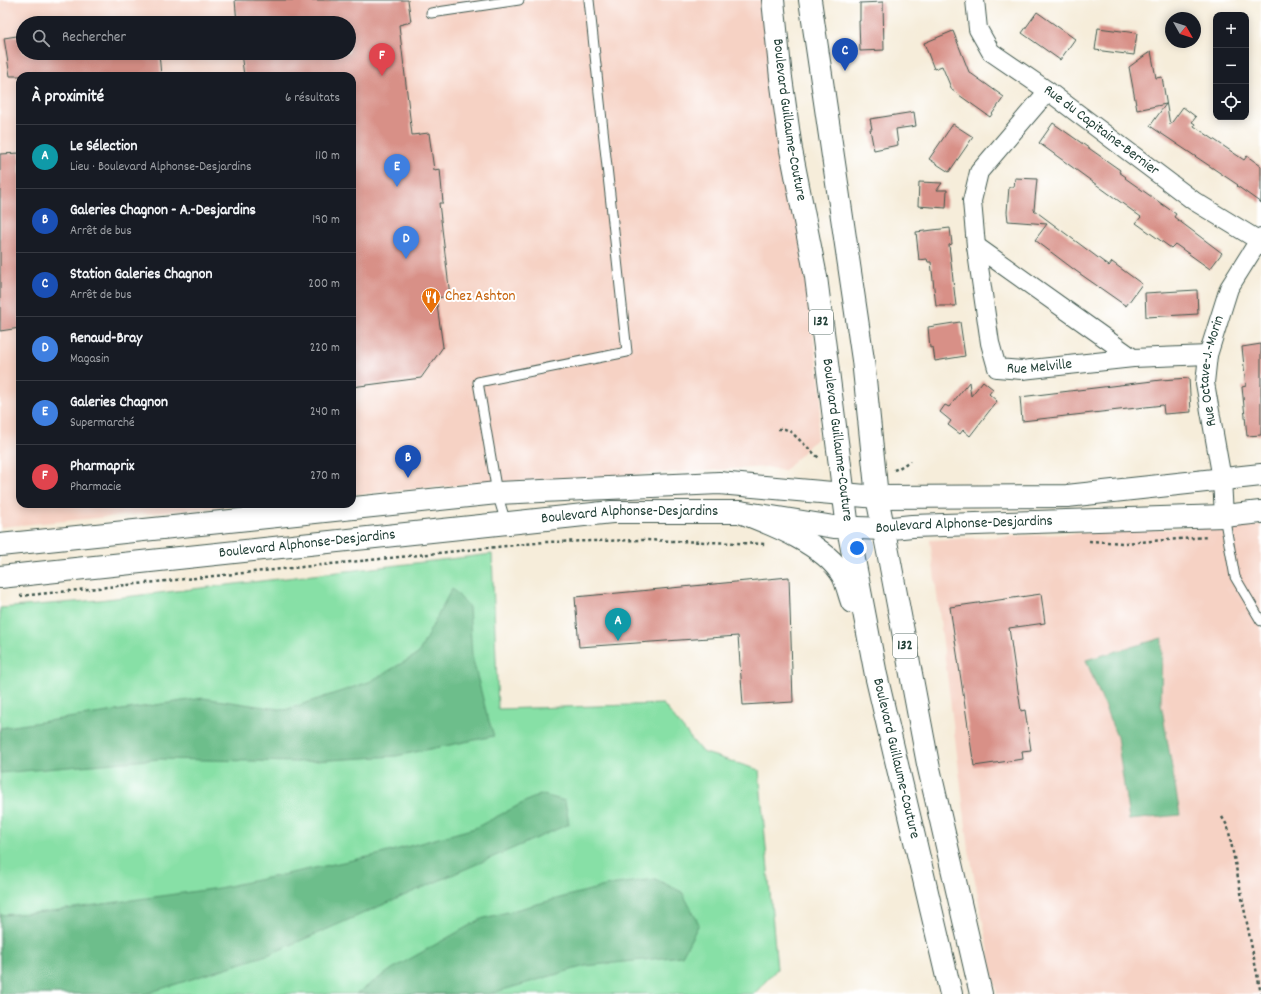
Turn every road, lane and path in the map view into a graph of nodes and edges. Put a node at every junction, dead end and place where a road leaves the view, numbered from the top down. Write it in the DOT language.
graph roads {
  1 [pos="519,0"];
  2 [pos="589,0"];
  3 [pos="773,0"];
  4 [pos="810,0"];
  5 [pos="974,0"];
  6 [pos="431,13"];
  7 [pos="1048,91"];
  8 [pos="1260,238"];
  9 [pos="976,246"];
  10 [pos="1208,355"];
  11 [pos="1133,358"];
  12 [pos="778,429"];
  13 [pos="910,461"];
  14 [pos="823,462"];
  15 [pos="891,470"];
  16 [pos="1261,475"];
  17 [pos="1222,479"];
  18 [pos="497,493"];
  19 [pos="844,495"];
  20 [pos="877,497"];
  21 [pos="354,508"];
  22 [pos="356,508"];
  23 [pos="740,512"];
  24 [pos="1261,512"];
  25 [pos="1224,516"];
  26 [pos="506,524"];
  27 [pos="848,528"];
  28 [pos="884,529"];
  29 [pos="772,544"];
  30 [pos="0,545"];
  31 [pos="0,577"];
  32 [pos="16,596"];
  33 [pos="1261,621"];
  34 [pos="876,675"];
  35 [pos="1222,817"];
  36 [pos="951,994"];
  37 [pos="981,994"];
  38 [pos="1261,994"];
  1 -- 6 [label="lane"];
  2 -- 18 [label="lane"];
  3 -- 19 [label="main road, Boulevard Guillaume-Couture / 132"];
  4 -- 20 [label="main road, Boulevard Guillaume-Couture / 132"];
  5 -- 7 [label="street, Rue du Capitaine-Bernier"];
  7 -- 8 [label="street, Rue du Capitaine-Bernier"];
  7 -- 9 [label="street, Rue Melville"];
  8 -- 10 [label="street, Rue Octave-J.-Morin"];
  9 -- 11 [label="street"];
  9 -- 11 [label="street, Rue Melville"];
  10 -- 11 [label="street, Rue Melville"];
  10 -- 17 [label="street, Rue Octave-J.-Morin"];
  12 -- 14 [label="path"];
  13 -- 15 [label="path"];
  16 -- 17 [label="main road, Boulevard Alphonse-Desjardins"];
  17 -- 20 [label="main road, Boulevard Alphonse-Desjardins"];
  17 -- 25 [label="street, Rue Octave-J.-Morin"];
  18 -- 19 [label="main road, Boulevard Alphonse-Desjardins"];
  18 -- 22 [label="main road, Boulevard Alphonse-Desjardins"];
  18 -- 26 [label="lane"];
  19 -- 20 [label="main road, Boulevard Alphonse-Desjardins"];
  19 -- 27 [label="main road, Boulevard Guillaume-Couture / 132"];
  20 -- 28 [label="main road, Boulevard Guillaume-Couture / 132"];
  21 -- 30 [label="main road, Boulevard Alphonse-Desjardins"];
  23 -- 26 [label="main road, Boulevard Alphonse-Desjardins"];
  23 -- 27 [label="main road, Boulevard Alphonse-Desjardins"];
  23 -- 34 [label="main road"];
  24 -- 25 [label="main road, Boulevard Alphonse-Desjardins"];
  25 -- 28 [label="main road, Boulevard Alphonse-Desjardins"];
  25 -- 33 [label="lane"];
  26 -- 31 [label="main road, Boulevard Alphonse-Desjardins"];
  27 -- 28 [label="main road, Boulevard Alphonse-Desjardins"];
  27 -- 34 [label="main road, Boulevard Guillaume-Couture / 132"];
  28 -- 37 [label="main road, Boulevard Guillaume-Couture / 132"];
  29 -- 32 [label="path"];
  34 -- 36 [label="main road, Boulevard Guillaume-Couture / 132"];
  35 -- 38 [label="path"];
}
